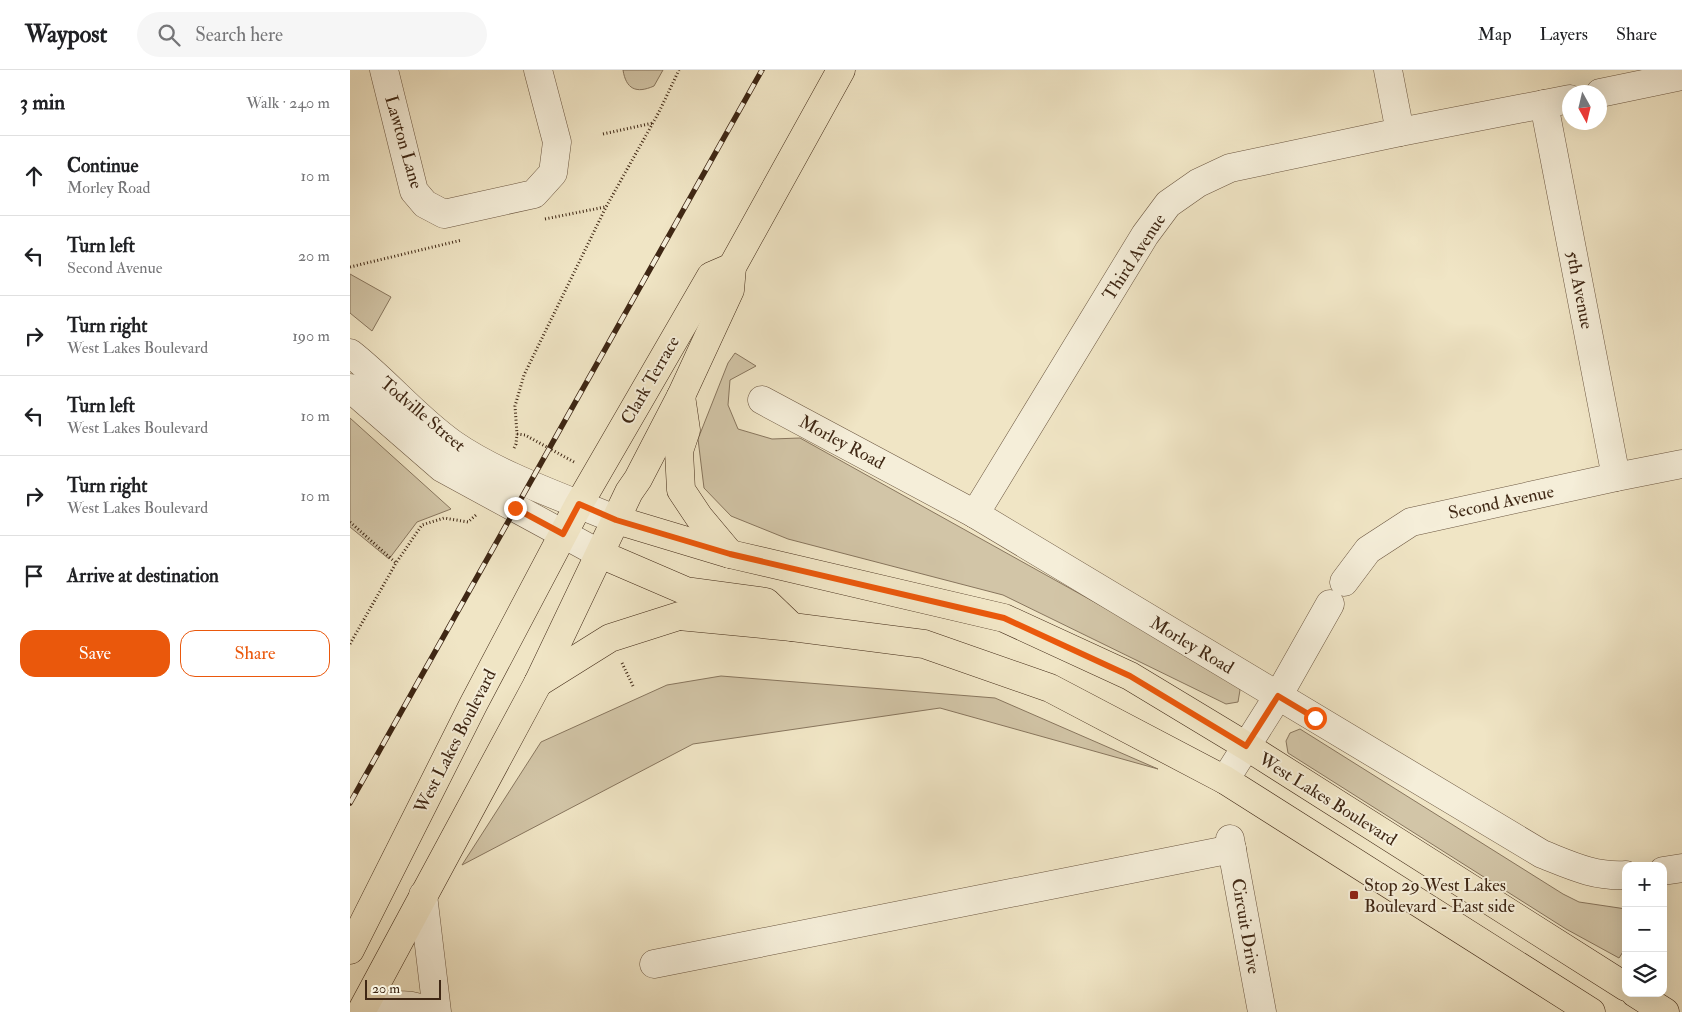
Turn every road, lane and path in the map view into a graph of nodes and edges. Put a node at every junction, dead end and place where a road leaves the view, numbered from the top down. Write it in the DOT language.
graph roads {
  1 [pos="384,70"];
  2 [pos="538,70"];
  3 [pos="679,70"];
  4 [pos="841,70"];
  5 [pos="1388,70"];
  6 [pos="1682,76"];
  7 [pos="1607,92"];
  8 [pos="1557,101"];
  9 [pos="653,123"];
  10 [pos="1400,132"];
  11 [pos="603,134"];
  12 [pos="732,267"];
  13 [pos="350,353"];
  14 [pos="350,388"];
  15 [pos="681,396"];
  16 [pos="762,400"];
  17 [pos="517,434"];
  18 [pos="1682,464"];
  19 [pos="581,466"];
  20 [pos="1616,477"];
  21 [pos="495,482"];
  22 [pos="579,504"];
  23 [pos="975,514"];
  24 [pos="616,520"];
  25 [pos="350,522"];
  26 [pos="563,534"];
  27 [pos="600,554"];
  28 [pos="730,554"];
  29 [pos="396,563"];
  30 [pos="792,627"];
  31 [pos="350,644"];
  32 [pos="622,663"];
  33 [pos="538,683"];
  34 [pos="634,688"];
  35 [pos="1278,696"];
  36 [pos="1246,746"];
  37 [pos="1225,780"];
  38 [pos="1682,868"];
  39 [pos="1667,870"];
  40 [pos="1622,875"];
  41 [pos="423,895"];
  42 [pos="350,950"];
  43 [pos="654,964"];
  44 [pos="1622,984"];
  45 [pos="1641,997"];
  46 [pos="361,1012"];
  47 [pos="376,1012"];
  48 [pos="426,1012"];
  49 [pos="437,1012"];
  50 [pos="1262,1012"];
  51 [pos="1591,1012"];
  52 [pos="1665,1012"];
  1 -- 2 [label="street, Lawton Lane"];
  3 -- 9 [label="path"];
  4 -- 12 [label="main road, Clark Terrace"];
  5 -- 10 [label="street"];
  6 -- 7 [label="street"];
  8 -- 10 [label="street, Third Avenue"];
  8 -- 20 [label="street, 5th Avenue"];
  9 -- 11 [label="path"];
  9 -- 17 [label="path"];
  10 -- 23 [label="street, Third Avenue"];
  12 -- 15 [label="main road, Clark Terrace"];
  12 -- 22 [label="main road, Clark Terrace"];
  13 -- 21 [label="street, Todville Street"];
  14 -- 21 [label="street, Todville Street"];
  15 -- 24 [label="main road, Clark Terrace"];
  15 -- 28 [label="main road"];
  16 -- 23 [label="street, Morley Road"];
  17 -- 19 [label="path"];
  17 -- 21 [label="path"];
  18 -- 20 [label="street, Second Avenue"];
  20 -- 35 [label="street, Second Avenue"];
  21 -- 22 [label="street, West Lakes Boulevard"];
  21 -- 26 [label="street"];
  21 -- 29 [label="path"];
  22 -- 24 [label="street, West Lakes Boulevard"];
  22 -- 26 [label="main road, West Lakes Boulevard"];
  23 -- 35 [label="street, Morley Road"];
  24 -- 27 [label="main road"];
  24 -- 28 [label="main road, West Lakes Boulevard"];
  25 -- 29 [label="path"];
  26 -- 27 [label="street"];
  26 -- 42 [label="main road, West Lakes Boulevard"];
  27 -- 30 [label="main road"];
  27 -- 33 [label="main road"];
  28 -- 36 [label="main road, West Lakes Boulevard"];
  29 -- 31 [label="path"];
  30 -- 33 [label="main road"];
  30 -- 37 [label="main road"];
  32 -- 34 [label="path"];
  33 -- 41 [label="main road"];
  35 -- 36 [label="street, Second Avenue"];
  35 -- 40 [label="street, Morley Road"];
  36 -- 37 [label="street, Second Avenue"];
  36 -- 44 [label="main road, West Lakes Boulevard"];
  37 -- 51 [label="main road"];
  38 -- 39 [label="street"];
  41 -- 46 [label="main road"];
  41 -- 49 [label="street"];
  43 -- 50 [label="street, Circuit Drive"];
  45 -- 52 [label="main road"];
  47 -- 48 [label="street"];
}
